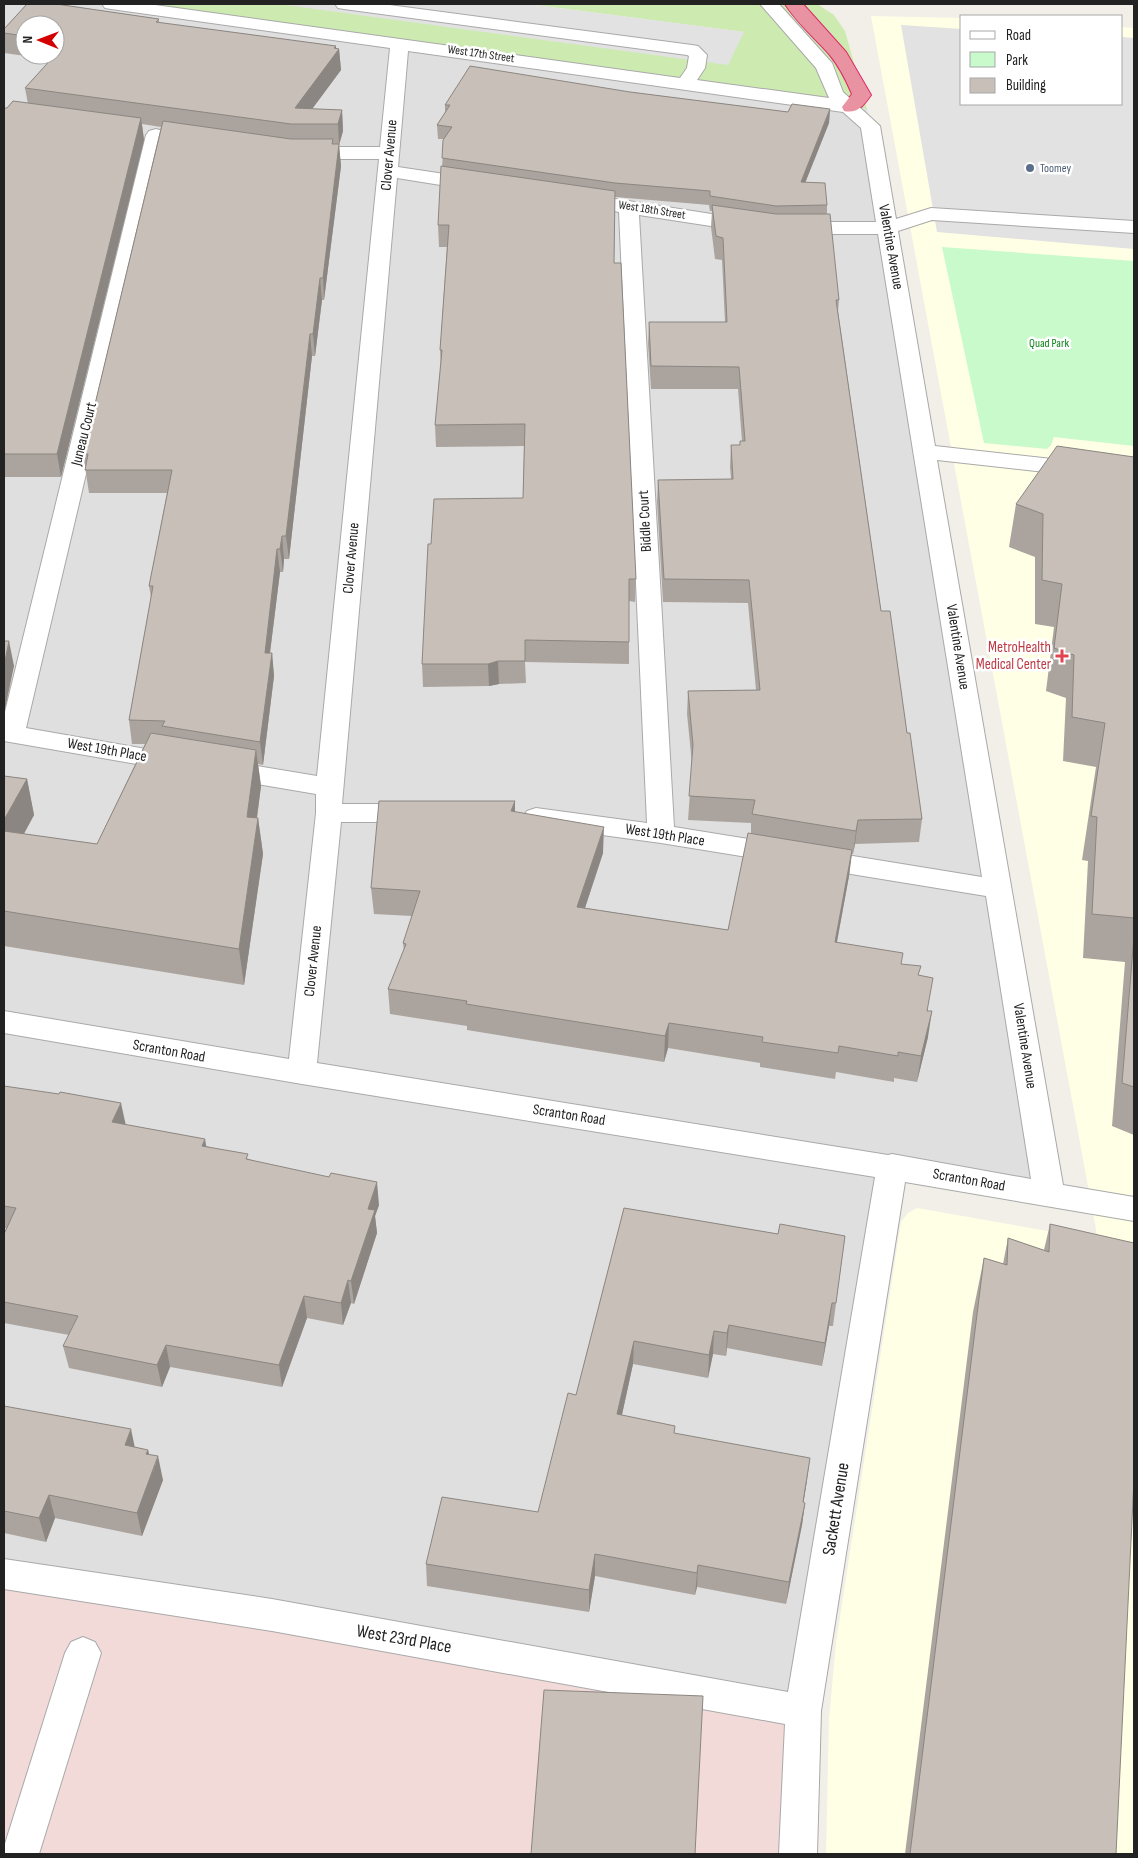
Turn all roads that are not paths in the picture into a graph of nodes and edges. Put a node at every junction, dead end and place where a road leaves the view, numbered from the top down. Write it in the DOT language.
graph roads {
  1 [pos="112,4"];
  2 [pos="344,4"];
  3 [pos="769,4"];
  4 [pos="794,4"];
  5 [pos="168,7"];
  6 [pos="400,43"];
  7 [pos="685,83"];
  8 [pos="851,107"];
  9 [pos="156,135"];
  10 [pos="283,152"];
  11 [pos="388,162"];
  12 [pos="493,187"];
  13 [pos="561,197"];
  14 [pos="630,207"];
  15 [pos="1134,227"];
  16 [pos="888,228"];
  17 [pos="926,452"];
  18 [pos="1134,476"];
  19 [pos="8,733"];
  20 [pos="329,800"];
  21 [pos="441,814"];
  22 [pos="508,814"];
  23 [pos="661,834"];
  24 [pos="999,889"];
  25 [pos="4,1022"];
  26 [pos="302,1074"];
  27 [pos="892,1166"];
  28 [pos="1049,1194"];
  29 [pos="1134,1209"];
  30 [pos="4,1574"];
  31 [pos="83,1653"];
  32 [pos="803,1711"];
  33 [pos="20,1854"];
  34 [pos="798,1854"];
  1 -- 5 [label="street, West 17th Street"];
  2 -- 7 [label="street"];
  3 -- 8 [label="street, Valentine Avenue"];
  4 -- 8 [label="highway"];
  5 -- 6 [label="street, West 17th Street"];
  6 -- 7 [label="street, West 17th Street"];
  6 -- 11 [label="street, Clover Avenue"];
  7 -- 8 [label="street, West 17th Street"];
  8 -- 16 [label="street, Valentine Avenue"];
  9 -- 19 [label="street, Juneau Court"];
  10 -- 11 [label="street"];
  11 -- 12 [label="street"];
  11 -- 20 [label="street, Clover Avenue"];
  13 -- 14 [label="street, West 18th Street"];
  14 -- 16 [label="street, West 18th Street"];
  14 -- 23 [label="street, Biddle Court"];
  15 -- 16 [label="street, West 18th Street"];
  16 -- 17 [label="street, Valentine Avenue"];
  17 -- 18 [label="street"];
  17 -- 24 [label="street, Valentine Avenue"];
  19 -- 20 [label="street, West 19th Place"];
  20 -- 21 [label="street, West 19th Place"];
  20 -- 26 [label="street, Clover Avenue"];
  22 -- 23 [label="street, West 19th Place"];
  23 -- 24 [label="street, West 19th Place"];
  24 -- 28 [label="street, Valentine Avenue"];
  25 -- 26 [label="street, Scranton Road"];
  26 -- 27 [label="street, Scranton Road"];
  27 -- 28 [label="street, Scranton Road"];
  27 -- 32 [label="street, Sackett Avenue"];
  28 -- 29 [label="street, Scranton Road"];
  30 -- 32 [label="street, West 23rd Place"];
  31 -- 33 [label="street"];
  32 -- 34 [label="street, Sackett Avenue"];
}
